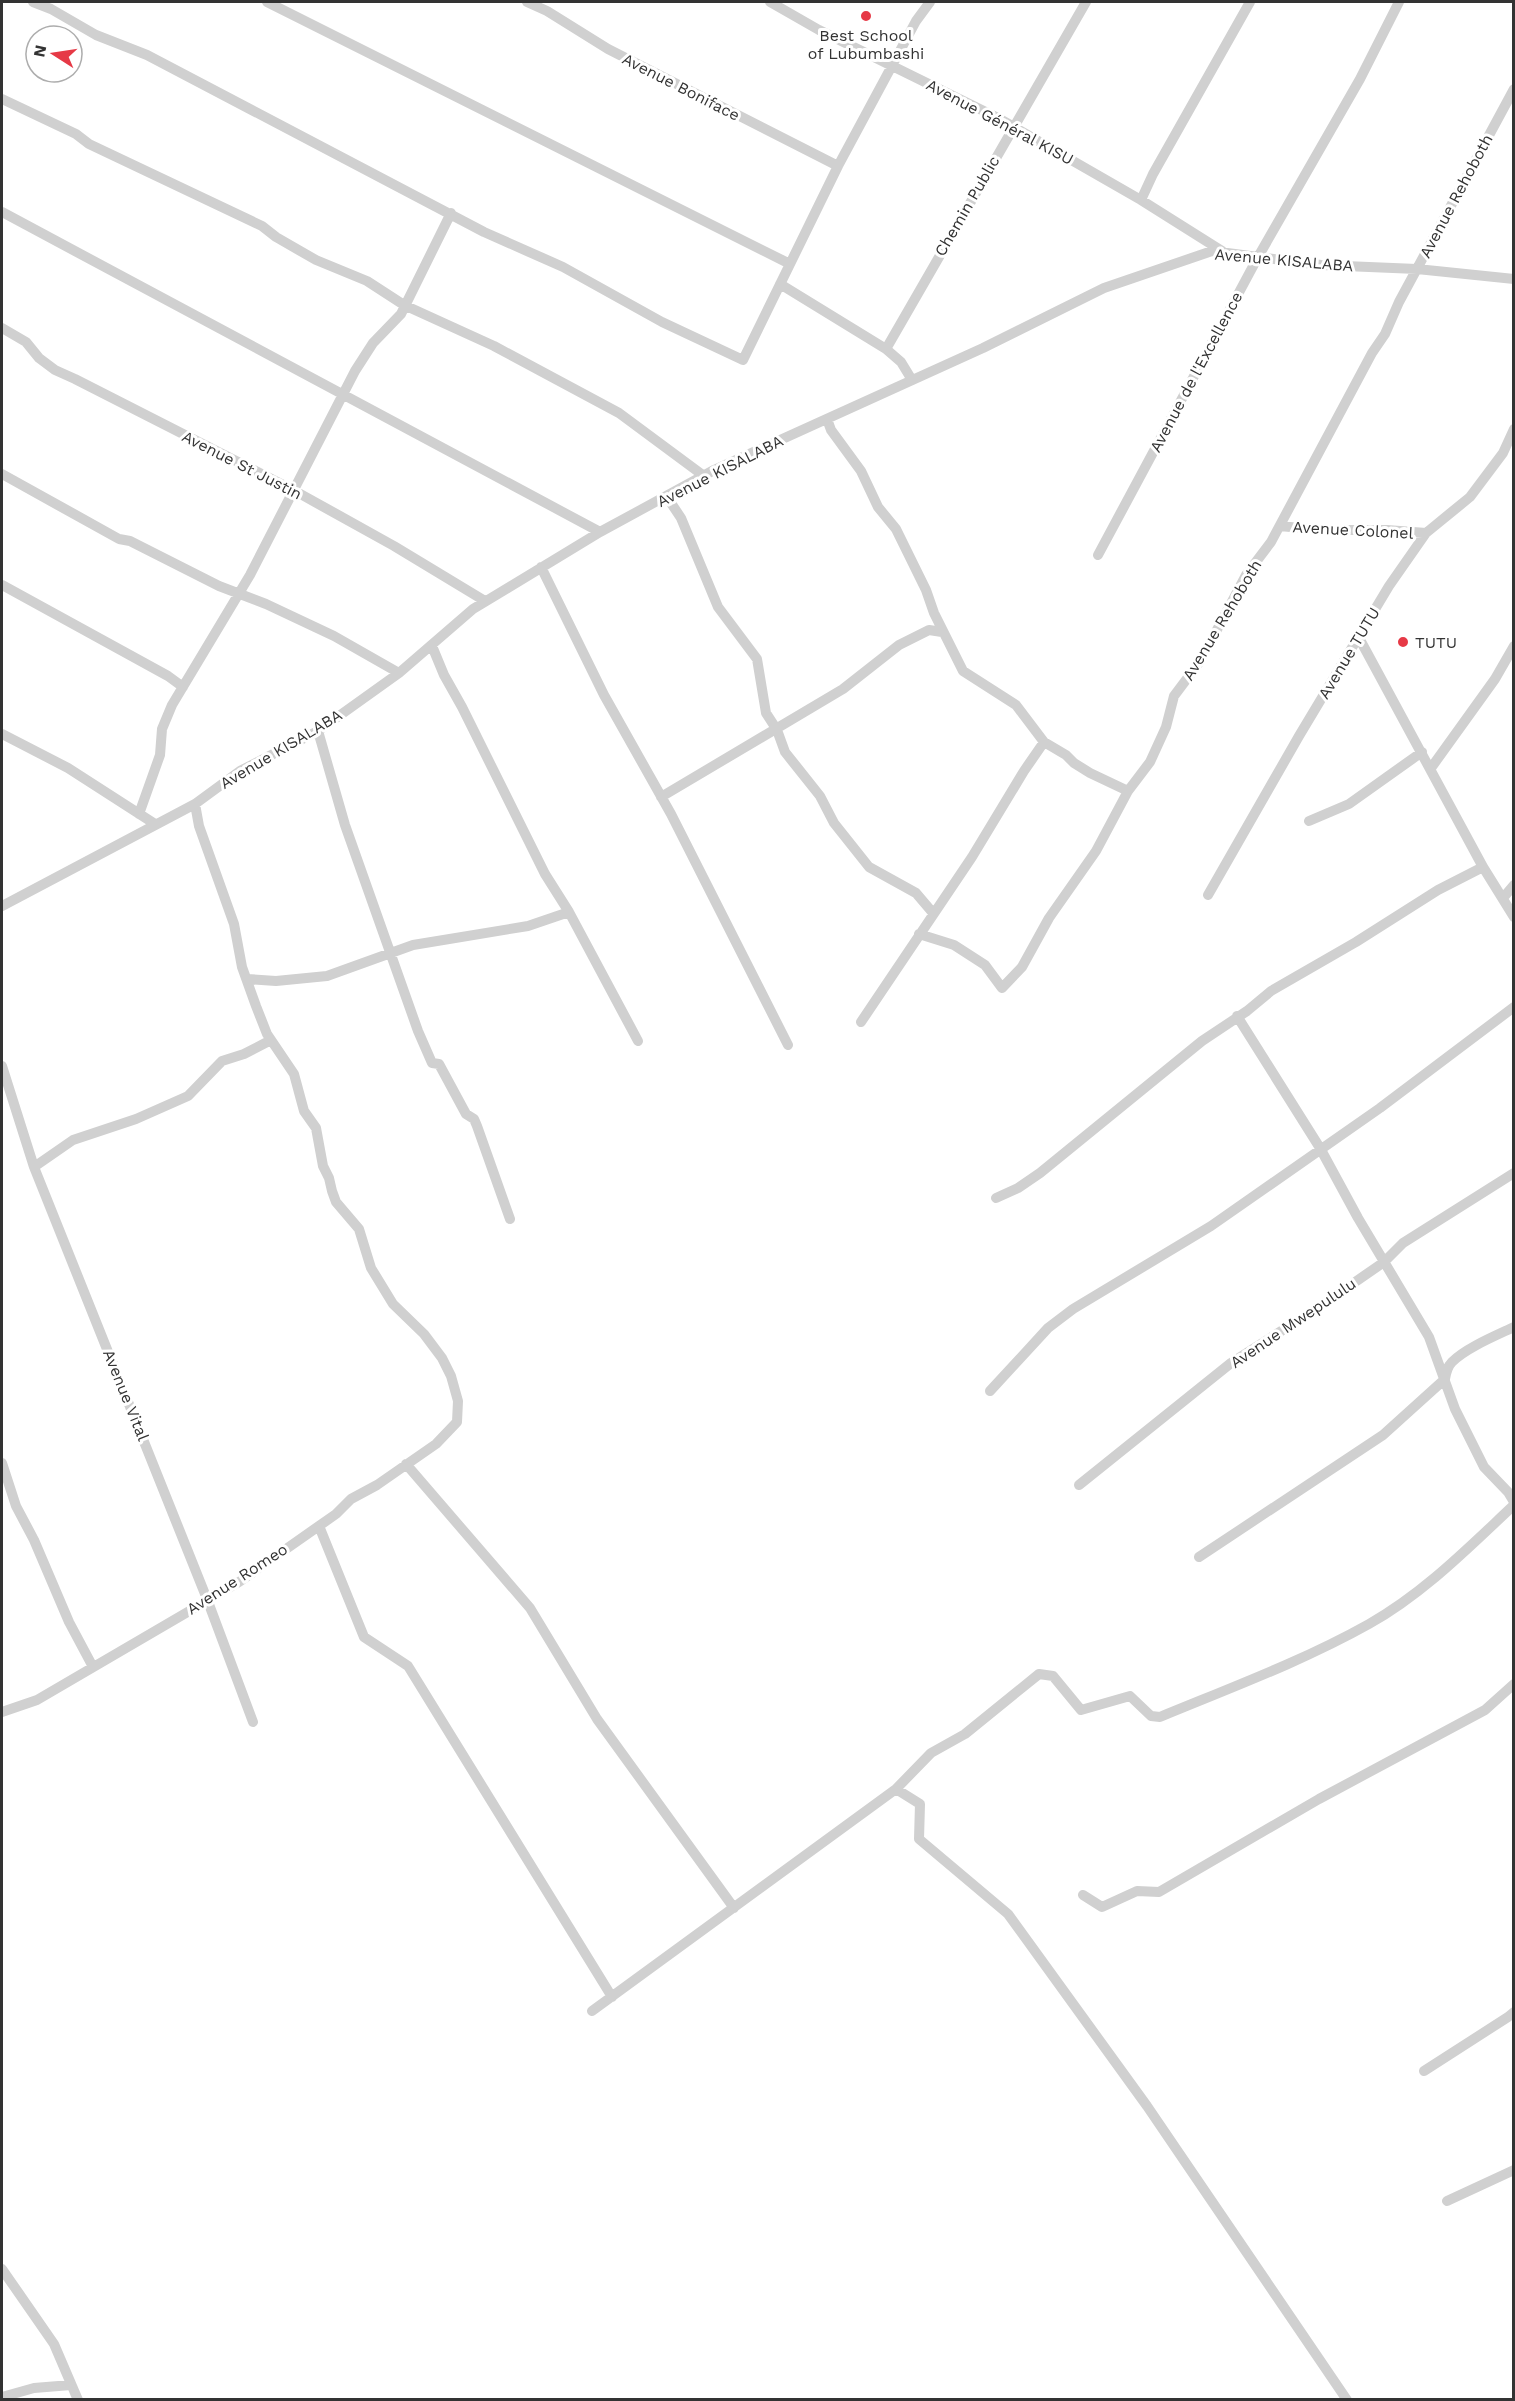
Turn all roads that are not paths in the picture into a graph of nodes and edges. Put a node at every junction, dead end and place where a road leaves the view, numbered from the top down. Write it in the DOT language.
graph roads {
  1 [pos="33,2"];
  2 [pos="267,2"];
  3 [pos="527,2"];
  4 [pos="770,2"];
  5 [pos="930,2"];
  6 [pos="1086,2"];
  7 [pos="1250,2"];
  8 [pos="1400,2"];
  9 [pos="893,65"];
  10 [pos="1514,89"];
  11 [pos="2,99"];
  12 [pos="1012,126"];
  13 [pos="838,166"];
  14 [pos="1141,200"];
  15 [pos="2,213"];
  16 [pos="451,213"];
  17 [pos="1224,253"];
  18 [pos="1258,257"];
  19 [pos="790,264"];
  20 [pos="1417,269"];
  21 [pos="1514,279"];
  22 [pos="780,284"];
  23 [pos="404,304"];
  24 [pos="2,328"];
  25 [pos="886,349"];
  26 [pos="912,380"];
  27 [pos="344,394"];
  28 [pos="827,419"];
  29 [pos="1514,429"];
  30 [pos="2,474"];
  31 [pos="704,476"];
  32 [pos="295,491"];
  33 [pos="667,497"];
  34 [pos="1280,526"];
  35 [pos="600,532"];
  36 [pos="1426,533"];
  37 [pos="1098,555"];
  38 [pos="541,567"];
  39 [pos="2,585"];
  40 [pos="239,594"];
  41 [pos="485,601"];
  42 [pos="942,632"];
  43 [pos="1358,636"];
  44 [pos="432,646"];
  45 [pos="1514,646"];
  46 [pos="399,673"];
  47 [pos="183,687"];
  48 [pos="777,730"];
  49 [pos="318,731"];
  50 [pos="2,735"];
  51 [pos="1044,742"];
  52 [pos="1422,752"];
  53 [pos="1431,768"];
  54 [pos="1128,791"];
  55 [pos="661,797"];
  56 [pos="195,804"];
  57 [pos="139,814"];
  58 [pos="1309,821"];
  59 [pos="155,824"];
  60 [pos="1483,867"];
  61 [pos="1514,885"];
  62 [pos="1208,895"];
  63 [pos="1503,898"];
  64 [pos="5,901"];
  65 [pos="569,912"];
  66 [pos="933,913"];
  67 [pos="1514,916"];
  68 [pos="919,934"];
  69 [pos="390,953"];
  70 [pos="247,979"];
  71 [pos="1514,1007"];
  72 [pos="1237,1016"];
  73 [pos="861,1022"];
  74 [pos="271,1040"];
  75 [pos="638,1041"];
  76 [pos="788,1045"];
  77 [pos="2,1066"];
  78 [pos="1320,1148"];
  79 [pos="34,1167"];
  80 [pos="1514,1173"];
  81 [pos="996,1198"];
  82 [pos="510,1219"];
  83 [pos="1384,1262"];
  84 [pos="1514,1327"];
  85 [pos="1445,1380"];
  86 [pos="990,1391"];
  87 [pos="2,1463"];
  88 [pos="406,1464"];
  89 [pos="1079,1485"];
  90 [pos="1514,1503"];
  91 [pos="318,1526"];
  92 [pos="1199,1557"];
  93 [pos="207,1599"];
  94 [pos="93,1666"];
  95 [pos="1514,1684"];
  96 [pos="2,1712"];
  97 [pos="253,1722"];
  98 [pos="896,1788"];
  99 [pos="1083,1895"];
  100 [pos="734,1908"];
  101 [pos="612,1997"];
  102 [pos="592,2011"];
  103 [pos="1514,2012"];
  104 [pos="1424,2070"];
  105 [pos="1514,2170"];
  106 [pos="1447,2201"];
  107 [pos="2,2269"];
  108 [pos="71,2385"];
  109 [pos="2,2397"];
  110 [pos="78,2400"];
  111 [pos="1347,2400"];
  1 -- 16 [label="street"];
  2 -- 19 [label="street"];
  3 -- 13 [label="street, Avenue Boniface"];
  4 -- 9 [label="street, Avenue Général KISU"];
  5 -- 9 [label="street"];
  6 -- 12 [label="street, Chemin Public"];
  7 -- 14 [label="street"];
  8 -- 18 [label="street, Avenue de l'Excellence"];
  9 -- 12 [label="street, Avenue Général KISU"];
  9 -- 13 [label="street"];
  10 -- 20 [label="street, Avenue Rehoboth"];
  11 -- 23 [label="street"];
  12 -- 14 [label="street, Avenue Général KISU"];
  12 -- 25 [label="street, Chemin Public"];
  13 -- 19 [label="street"];
  14 -- 17 [label="street, Avenue Général KISU"];
  15 -- 27 [label="street"];
  16 -- 22 [label="street"];
  16 -- 23 [label="street"];
  17 -- 18 [label="street, Avenue KISALABA"];
  17 -- 26 [label="street, Avenue KISALABA"];
  18 -- 20 [label="street, Avenue KISALABA"];
  18 -- 37 [label="street, Avenue de l'Excellence"];
  19 -- 22 [label="street"];
  20 -- 21 [label="street, Avenue KISALABA"];
  20 -- 34 [label="street, Avenue Rehoboth"];
  22 -- 25 [label="street"];
  23 -- 27 [label="street"];
  23 -- 31 [label="street"];
  24 -- 32 [label="street, Avenue St Justin"];
  25 -- 26 [label="street"];
  26 -- 28 [label="street, Avenue KISALABA"];
  27 -- 32 [label="street"];
  27 -- 35 [label="street"];
  28 -- 31 [label="street, Avenue KISALABA"];
  28 -- 42 [label="street"];
  29 -- 36 [label="street, Avenue TUTU"];
  30 -- 40 [label="street"];
  31 -- 33 [label="street, Avenue KISALABA"];
  32 -- 40 [label="street"];
  32 -- 41 [label="street, Avenue St Justin"];
  33 -- 35 [label="street, Avenue KISALABA"];
  33 -- 48 [label="street"];
  34 -- 36 [label="street, Avenue Colonel"];
  34 -- 54 [label="street, Avenue Rehoboth"];
  35 -- 38 [label="street, Avenue KISALABA"];
  36 -- 43 [label="street, Avenue TUTU"];
  38 -- 41 [label="street, Avenue KISALABA"];
  38 -- 55 [label="street"];
  39 -- 47 [label="street"];
  40 -- 46 [label="street"];
  40 -- 47 [label="street"];
  41 -- 44 [label="street, Avenue KISALABA"];
  42 -- 48 [label="street"];
  42 -- 51 [label="street"];
  43 -- 52 [label="street"];
  43 -- 62 [label="street, Avenue TUTU"];
  44 -- 46 [label="street, Avenue KISALABA"];
  44 -- 65 [label="street"];
  45 -- 53 [label="street"];
  46 -- 49 [label="street, Avenue KISALABA"];
  47 -- 57 [label="street"];
  48 -- 55 [label="street"];
  48 -- 66 [label="street"];
  49 -- 56 [label="street, Avenue KISALABA"];
  49 -- 69 [label="street"];
  50 -- 57 [label="street"];
  51 -- 54 [label="street"];
  51 -- 66 [label="street"];
  52 -- 53 [label="street"];
  52 -- 58 [label="street"];
  53 -- 60 [label="street"];
  54 -- 68 [label="street, Avenue Rehoboth"];
  55 -- 76 [label="street"];
  56 -- 59 [label="street, Avenue KISALABA"];
  56 -- 70 [label="street"];
  57 -- 59 [label="street"];
  59 -- 64 [label="street, Avenue KISALABA"];
  60 -- 63 [label="street"];
  60 -- 72 [label="street"];
  61 -- 63 [label="street"];
  63 -- 67 [label="street"];
  65 -- 69 [label="street"];
  65 -- 75 [label="street"];
  66 -- 68 [label="street"];
  68 -- 73 [label="street"];
  69 -- 70 [label="street"];
  69 -- 82 [label="street"];
  70 -- 74 [label="street"];
  71 -- 78 [label="street"];
  72 -- 78 [label="street"];
  72 -- 81 [label="street"];
  74 -- 79 [label="street"];
  74 -- 88 [label="street, Avenue Romeo"];
  77 -- 79 [label="street, Avenue Vital"];
  78 -- 83 [label="street"];
  78 -- 86 [label="street"];
  79 -- 93 [label="street, Avenue Vital"];
  80 -- 83 [label="street, Avenue Mwepululu"];
  83 -- 85 [label="street"];
  83 -- 89 [label="street, Avenue Mwepululu"];
  84 -- 85 [label="street"];
  85 -- 90 [label="street"];
  85 -- 92 [label="street"];
  87 -- 94 [label="street"];
  88 -- 91 [label="street, Avenue Romeo"];
  88 -- 100 [label="street"];
  90 -- 98 [label="street"];
  91 -- 93 [label="street, Avenue Romeo"];
  91 -- 101 [label="street"];
  93 -- 94 [label="street, Avenue Romeo"];
  93 -- 97 [label="street, Avenue Vital"];
  94 -- 96 [label="street, Avenue Romeo"];
  95 -- 99 [label="street"];
  98 -- 100 [label="street"];
  98 -- 111 [label="street"];
  100 -- 101 [label="street"];
  101 -- 102 [label="street"];
  103 -- 104 [label="street"];
  105 -- 106 [label="street"];
  107 -- 108 [label="street"];
  108 -- 109 [label="street"];
  108 -- 110 [label="street"];
}
